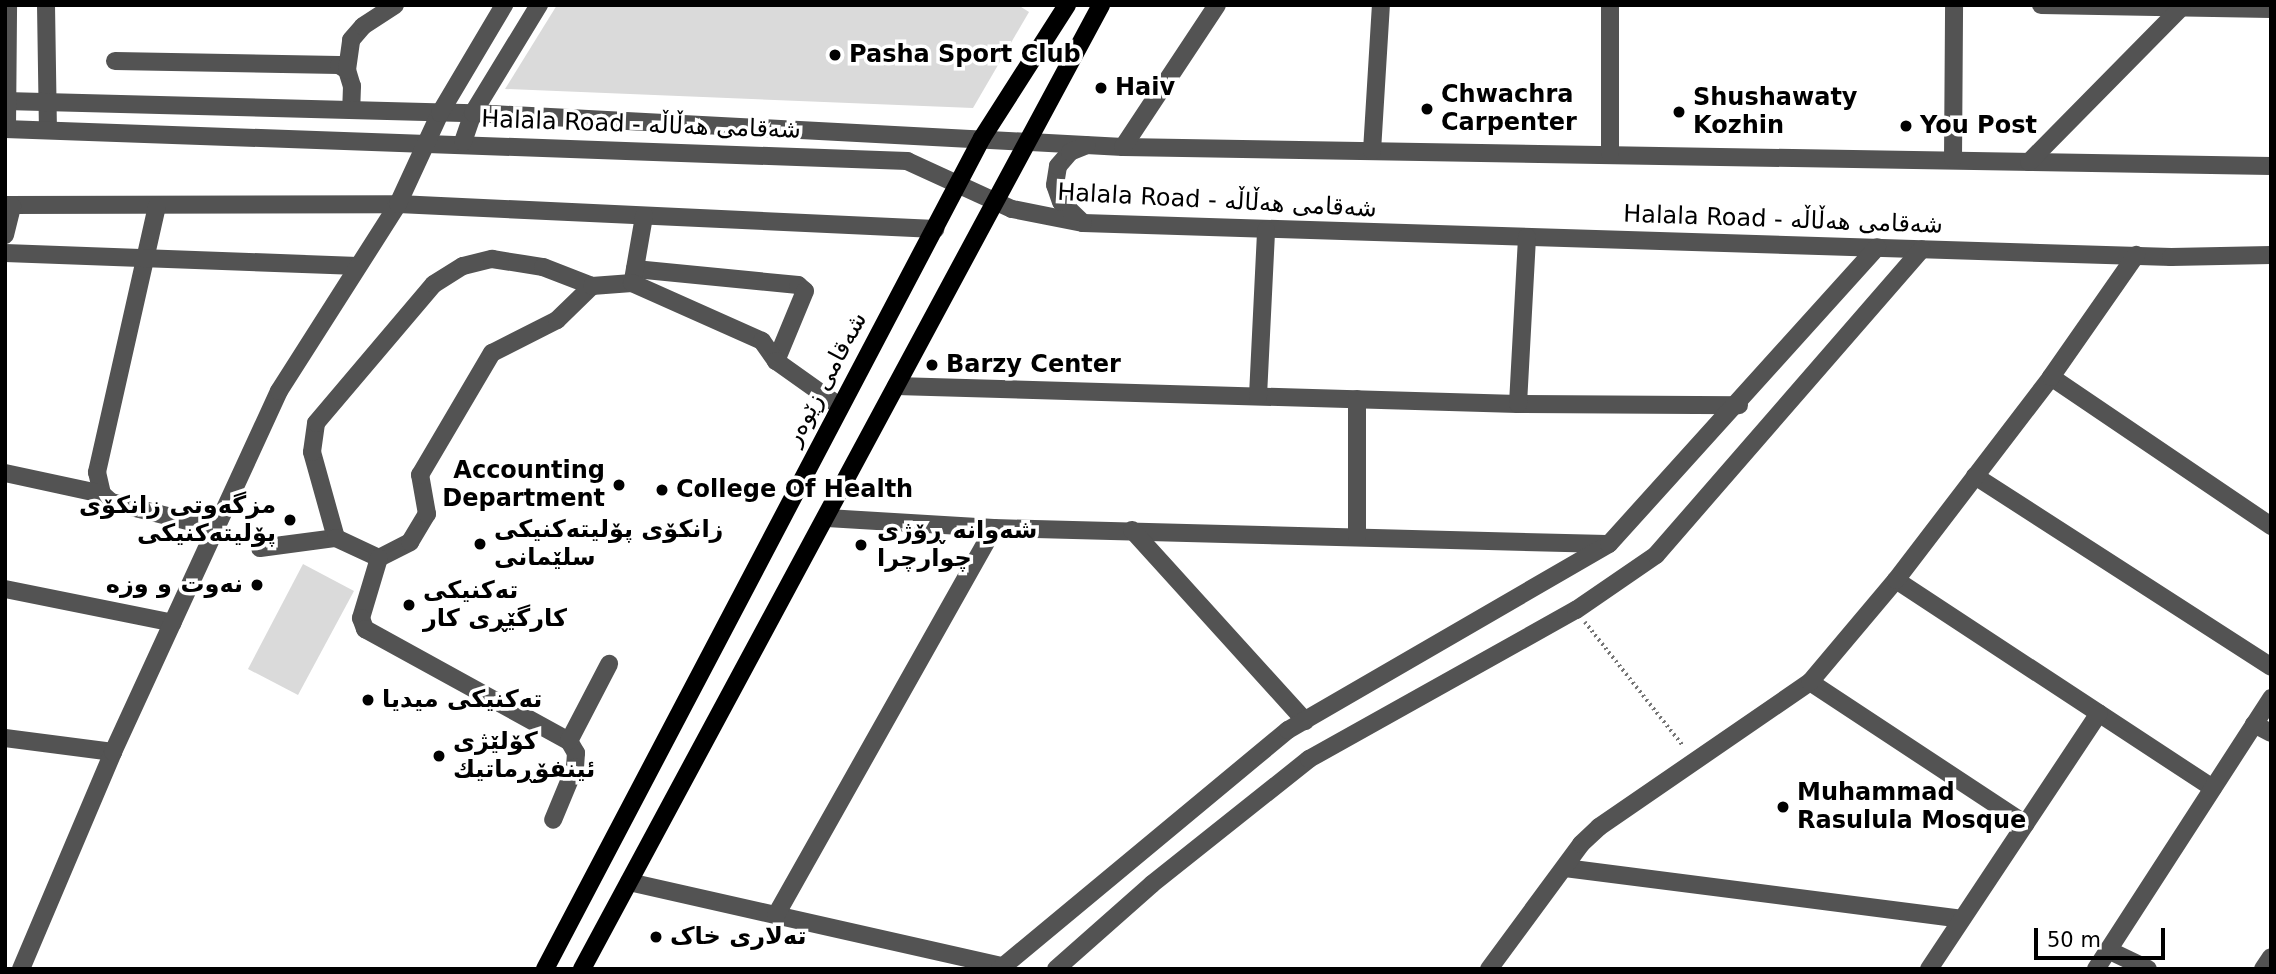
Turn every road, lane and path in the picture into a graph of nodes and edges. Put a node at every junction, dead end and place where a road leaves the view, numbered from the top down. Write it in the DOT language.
graph roads {
  1 [pos="8,5"];
  2 [pos="46,5"];
  3 [pos="395,5"];
  4 [pos="539,5"];
  5 [pos="1067,5"];
  6 [pos="1101,5"];
  7 [pos="1217,5"];
  8 [pos="1381,5"];
  9 [pos="1611,5"];
  10 [pos="1940,5"];
  11 [pos="2041,5"];
  12 [pos="502,6"];
  13 [pos="1954,6"];
  14 [pos="2182,8"];
  15 [pos="2271,9"];
  16 [pos="116,61"];
  17 [pos="347,71"];
  18 [pos="6,101"];
  19 [pos="47,102"];
  20 [pos="351,110"];
  21 [pos="440,113"];
  22 [pos="473,113"];
  23 [pos="6,129"];
  24 [pos="48,130"];
  25 [pos="982,138"];
  26 [pos="1027,141"];
  27 [pos="463,142"];
  28 [pos="1087,145"];
  29 [pos="425,146"];
  30 [pos="1123,147"];
  31 [pos="1372,151"];
  32 [pos="1610,153"];
  33 [pos="1953,159"];
  34 [pos="2029,162"];
  35 [pos="2271,166"];
  36 [pos="958,182"];
  37 [pos="993,202"];
  38 [pos="398,204"];
  39 [pos="9,206"];
  40 [pos="157,206"];
  41 [pos="644,216"];
  42 [pos="1083,223"];
  43 [pos="935,229"];
  44 [pos="1266,230"];
  45 [pos="5,235"];
  46 [pos="1527,237"];
  47 [pos="1877,247"];
  48 [pos="1922,249"];
  49 [pos="5,253"];
  50 [pos="2136,255"];
  51 [pos="2271,255"];
  52 [pos="146,257"];
  53 [pos="358,266"];
  54 [pos="634,276"];
  55 [pos="593,286"];
  56 [pos="776,361"];
  57 [pos="2051,377"];
  58 [pos="897,386"];
  59 [pos="1258,396"];
  60 [pos="1357,399"];
  61 [pos="1518,404"];
  62 [pos="838,405"];
  63 [pos="1739,405"];
  64 [pos="5,473"];
  65 [pos="1975,476"];
  66 [pos="102,494"];
  67 [pos="827,517"];
  68 [pos="2271,526"];
  69 [pos="216,528"];
  70 [pos="993,528"];
  71 [pos="1132,530"];
  72 [pos="1357,537"];
  73 [pos="336,538"];
  74 [pos="1609,544"];
  75 [pos="260,548"];
  76 [pos="379,558"];
  77 [pos="1896,580"];
  78 [pos="5,589"];
  79 [pos="1576,610"];
  80 [pos="173,622"];
  81 [pos="609,664"];
  82 [pos="2271,667"];
  83 [pos="1810,682"];
  84 [pos="2271,698"];
  85 [pos="2099,713"];
  86 [pos="1305,721"];
  87 [pos="2253,724"];
  88 [pos="2271,733"];
  89 [pos="5,738"];
  90 [pos="569,741"];
  91 [pos="113,752"];
  92 [pos="1694,760"];
  93 [pos="2213,788"];
  94 [pos="552,820"];
  95 [pos="2025,824"];
  96 [pos="1133,858"];
  97 [pos="1565,867"];
  98 [pos="629,882"];
  99 [pos="1152,884"];
  100 [pos="776,915"];
  101 [pos="1962,919"];
  102 [pos="2108,950"];
  103 [pos="2271,957"];
  104 [pos="1002,967"];
  105 [pos="21,969"];
  106 [pos="545,969"];
  107 [pos="582,969"];
  108 [pos="1056,969"];
  109 [pos="1489,969"];
  110 [pos="1928,969"];
  111 [pos="2096,969"];
  112 [pos="2148,969"];
  113 [pos="2263,969"];
  1 -- 18 [label="street"];
  2 -- 19 [label="street"];
  3 -- 17 [label="street"];
  4 -- 22 [label="street"];
  5 -- 25 [label="main road, شەقامی زێوەر"];
  6 -- 26 [label="main road"];
  7 -- 30 [label="street"];
  8 -- 31 [label="street"];
  9 -- 32 [label="street"];
  10 -- 13 [label="street"];
  11 -- 14 [label="street"];
  12 -- 21 [label="street"];
  13 -- 33 [label="street"];
  14 -- 15 [label="street"];
  14 -- 34 [label="street"];
  16 -- 17 [label="street"];
  17 -- 20 [label="street"];
  18 -- 19 [label="street, Halala Road - شەقامی هەڵاڵە"];
  18 -- 23 [label="street"];
  19 -- 20 [label="street, Halala Road - شەقامی هەڵاڵە"];
  19 -- 24 [label="street"];
  20 -- 21 [label="street, Halala Road - شەقامی هەڵاڵە"];
  21 -- 22 [label="street, Halala Road - شەقامی هەڵاڵە"];
  21 -- 29 [label="street"];
  22 -- 25 [label="street, Halala Road - شەقامی هەڵاڵە"];
  22 -- 27 [label="street"];
  23 -- 24 [label="street, Halala Road - شەقامی هەڵاڵە"];
  24 -- 29 [label="street, Halala Road - شەقامی هەڵاڵە"];
  25 -- 26 [label="street, Halala Road - شەقامی هەڵاڵە"];
  25 -- 36 [label="main road, شەقامی زێوەر"];
  26 -- 28 [label="street, Halala Road - شەقامی هەڵاڵە"];
  26 -- 37 [label="main road"];
  27 -- 29 [label="street, Halala Road - شەقامی هەڵاڵە"];
  27 -- 36 [label="street, Halala Road - شەقامی هەڵاڵە"];
  28 -- 30 [label="street, Halala Road - شەقامی هەڵاڵە"];
  28 -- 42 [label="street"];
  29 -- 38 [label="street"];
  30 -- 31 [label="street, Halala Road - شەقامی هەڵاڵە"];
  31 -- 32 [label="street, Halala Road - شەقامی هەڵاڵە"];
  32 -- 33 [label="street, Halala Road - شەقامی هەڵاڵە"];
  33 -- 34 [label="street, Halala Road - شەقامی هەڵاڵە"];
  34 -- 35 [label="street, Halala Road - شەقامی هەڵاڵە"];
  36 -- 37 [label="street, Halala Road - شەقامی هەڵاڵە"];
  36 -- 43 [label="main road, شەقامی زێوەر"];
  37 -- 42 [label="street, Halala Road - شەقامی هەڵاڵە"];
  37 -- 58 [label="main road"];
  38 -- 40 [label="street"];
  38 -- 41 [label="street"];
  38 -- 53 [label="street"];
  39 -- 40 [label="street"];
  39 -- 45 [label="street"];
  40 -- 52 [label="street"];
  41 -- 43 [label="street"];
  41 -- 54 [label="street"];
  42 -- 44 [label="street, Halala Road - شەقامی هەڵاڵە"];
  43 -- 62 [label="main road, شەقامی زێوەر"];
  44 -- 46 [label="street, Halala Road - شەقامی هەڵاڵە"];
  44 -- 59 [label="street"];
  46 -- 47 [label="street, Halala Road - شەقامی هەڵاڵە"];
  46 -- 61 [label="street"];
  47 -- 48 [label="street, Halala Road - شەقامی هەڵاڵە"];
  47 -- 63 [label="street"];
  48 -- 50 [label="street, Halala Road - شەقامی هەڵاڵە"];
  48 -- 79 [label="street"];
  49 -- 52 [label="street"];
  50 -- 51 [label="street, Halala Road - شەقامی هەڵاڵە"];
  50 -- 57 [label="street"];
  52 -- 53 [label="street"];
  52 -- 66 [label="street"];
  53 -- 69 [label="street"];
  54 -- 55 [label="street"];
  54 -- 56 [label="street"];
  54 -- 56 [label="street"];
  55 -- 73 [label="street"];
  55 -- 76 [label="street"];
  56 -- 62 [label="street"];
  57 -- 65 [label="street"];
  57 -- 68 [label="street"];
  58 -- 59 [label="street"];
  58 -- 67 [label="main road"];
  59 -- 60 [label="street"];
  60 -- 61 [label="street"];
  60 -- 72 [label="street"];
  61 -- 63 [label="street"];
  62 -- 106 [label="main road, شەقامی زێوەر"];
  63 -- 74 [label="street"];
  64 -- 66 [label="street"];
  65 -- 77 [label="street"];
  65 -- 82 [label="street"];
  66 -- 69 [label="street"];
  67 -- 70 [label="street"];
  67 -- 98 [label="main road"];
  69 -- 80 [label="street"];
  70 -- 71 [label="street"];
  70 -- 100 [label="street"];
  71 -- 72 [label="street"];
  71 -- 86 [label="street"];
  72 -- 74 [label="street"];
  73 -- 75 [label="street"];
  73 -- 76 [label="street"];
  74 -- 86 [label="street"];
  76 -- 90 [label="street"];
  77 -- 83 [label="street"];
  77 -- 85 [label="street"];
  78 -- 80 [label="street"];
  79 -- 92 [label="path"];
  79 -- 99 [label="street"];
  80 -- 91 [label="street"];
  81 -- 90 [label="street"];
  83 -- 92 [label="street"];
  83 -- 95 [label="street"];
  84 -- 87 [label="street"];
  85 -- 93 [label="street"];
  85 -- 95 [label="street"];
  86 -- 96 [label="street"];
  87 -- 88 [label="street"];
  87 -- 93 [label="street"];
  89 -- 91 [label="street"];
  90 -- 94 [label="street"];
  91 -- 105 [label="street"];
  92 -- 97 [label="street"];
  93 -- 102 [label="street"];
  95 -- 101 [label="street"];
  96 -- 99 [label="street"];
  96 -- 104 [label="street"];
  97 -- 101 [label="street"];
  97 -- 109 [label="street"];
  98 -- 100 [label="street"];
  98 -- 107 [label="main road"];
  99 -- 108 [label="street"];
  100 -- 104 [label="street"];
  101 -- 110 [label="street"];
  102 -- 111 [label="street"];
  102 -- 112 [label="street"];
  103 -- 113 [label="street"];
}
